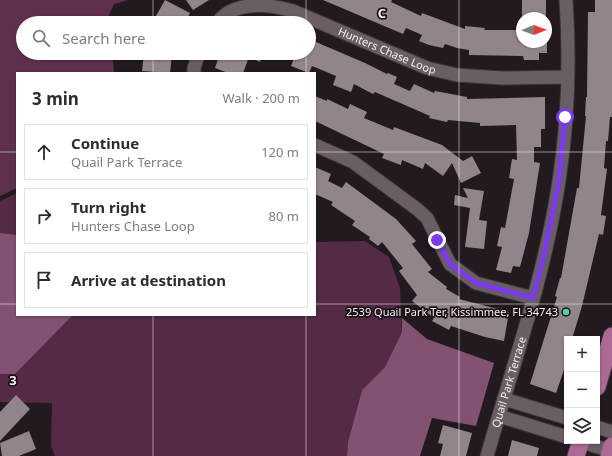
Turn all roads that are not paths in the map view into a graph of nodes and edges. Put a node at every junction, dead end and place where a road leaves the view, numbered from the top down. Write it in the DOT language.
graph roads {
  1 [pos="566,0"];
  2 [pos="225,16"];
  3 [pos="305,16"];
  4 [pos="316,21"];
  5 [pos="197,60"];
  6 [pos="194,72"];
  7 [pos="567,77"];
  8 [pos="316,145"];
  9 [pos="533,298"];
  10 [pos="612,336"];
  11 [pos="600,377"];
  12 [pos="504,400"];
  13 [pos="499,416"];
  14 [pos="564,417"];
  15 [pos="600,428"];
  16 [pos="612,432"];
  17 [pos="564,436"];
  18 [pos="579,444"];
  19 [pos="589,444"];
  20 [pos="611,451"];
  21 [pos="487,456"];
  22 [pos="576,456"];
  1 -- 7 [label="street, Quail Park Terrace"];
  2 -- 3 [label="street, Hunters Chase Loop"];
  4 -- 7 [label="street, Hunters Chase Loop"];
  5 -- 6 [label="street"];
  7 -- 9 [label="street, Quail Park Terrace"];
  8 -- 9 [label="street"];
  9 -- 12 [label="street, Quail Park Terrace"];
  10 -- 11 [label="main road"];
  12 -- 13 [label="street, Quail Park Terrace"];
  12 -- 14 [label="street"];
  13 -- 17 [label="street"];
  13 -- 21 [label="street, Quail Park Terrace"];
  15 -- 16 [label="street"];
  18 -- 22 [label="main road"];
  19 -- 20 [label="street"];
}
